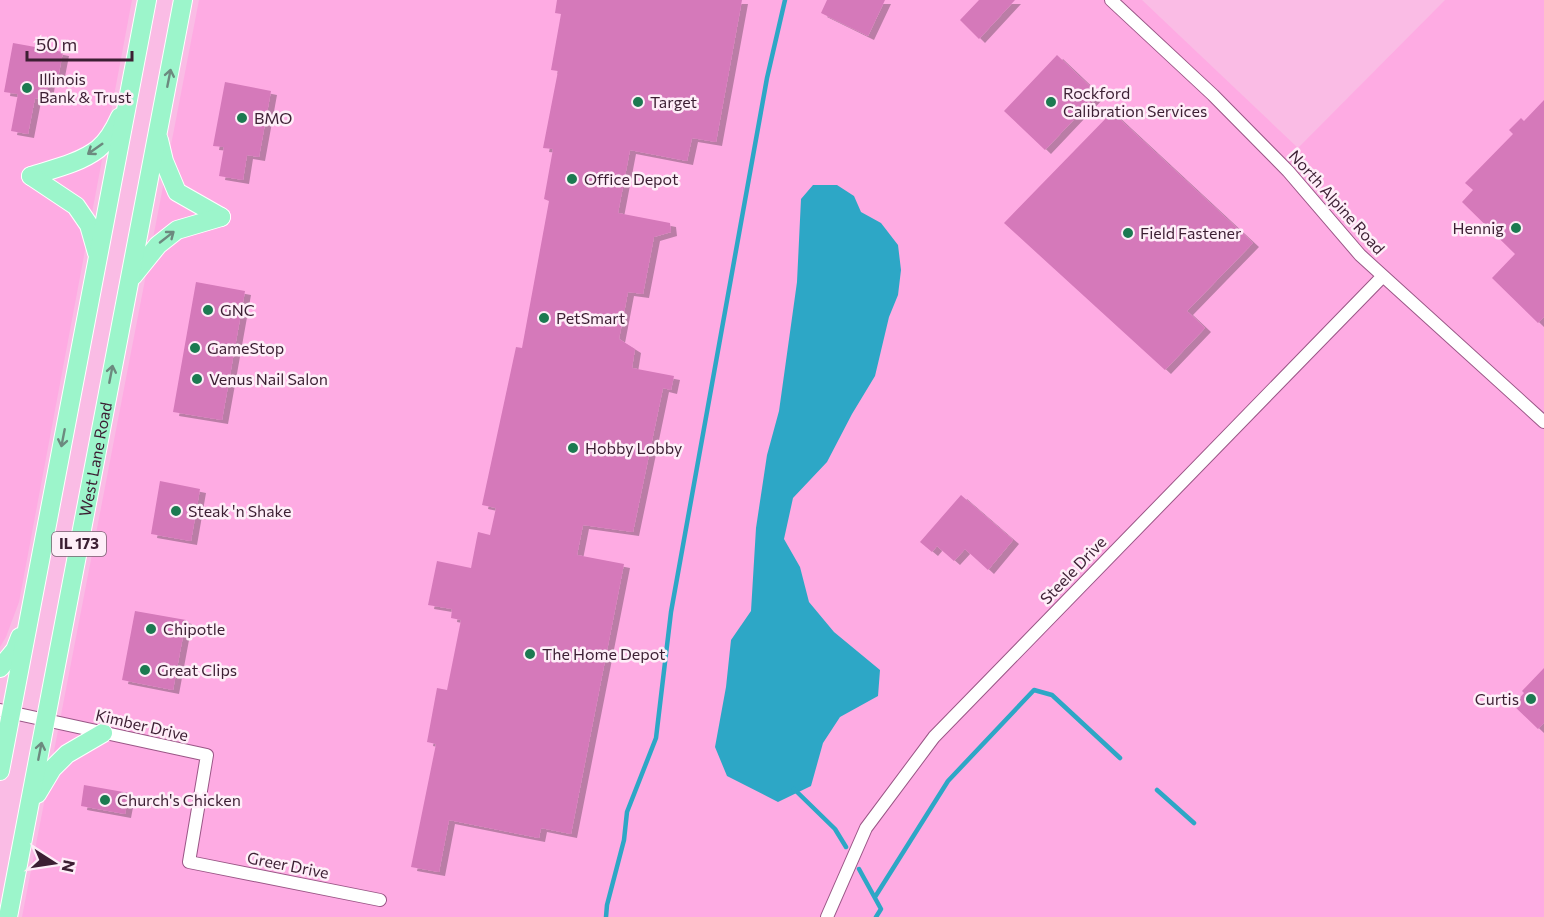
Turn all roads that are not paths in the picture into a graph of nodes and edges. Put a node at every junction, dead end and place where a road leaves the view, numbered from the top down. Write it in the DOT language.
graph roads {
  1 [pos="147,0"];
  2 [pos="183,0"];
  3 [pos="1112,0"];
  4 [pos="128,102"];
  5 [pos="158,136"];
  6 [pos="98,257"];
  7 [pos="1383,276"];
  8 [pos="130,280"];
  9 [pos="1544,422"];
  10 [pos="31,607"];
  11 [pos="0,668"];
  12 [pos="6,711"];
  13 [pos="46,720"];
  14 [pos="104,733"];
  15 [pos="0,771"];
  16 [pos="29,808"];
  17 [pos="189,862"];
  18 [pos="380,900"];
  19 [pos="8,917"];
  20 [pos="826,917"];
  1 -- 4 [label="main road, IL 173"];
  5 -- 2 [label="main road, West Lane Road / IL 173, one-way"];
  3 -- 7 [label="street, North Alpine Road"];
  4 -- 6 [label="main road, IL 173"];
  4 -- 6 [label="main road, one-way"];
  5 -- 8 [label="main road, West Lane Road / IL 173"];
  8 -- 5 [label="main road, one-way"];
  6 -- 10 [label="main road, IL 173, one-way"];
  7 -- 9 [label="street, North Alpine Road"];
  7 -- 20 [label="street, Steele Drive"];
  13 -- 8 [label="main road, West Lane Road / IL 173, one-way"];
  10 -- 11 [label="main road"];
  10 -- 12 [label="main road, IL 173"];
  12 -- 13 [label="street, Kimber Drive"];
  12 -- 15 [label="main road, IL 173"];
  13 -- 14 [label="street, Kimber Drive"];
  16 -- 13 [label="main road, West Lane Road / IL 173, one-way"];
  14 -- 16 [label="main road"];
  14 -- 17 [label="street, Kimber Drive"];
  16 -- 19 [label="main road, West Lane Road / IL 173"];
  17 -- 18 [label="street, Greer Drive"];
}
